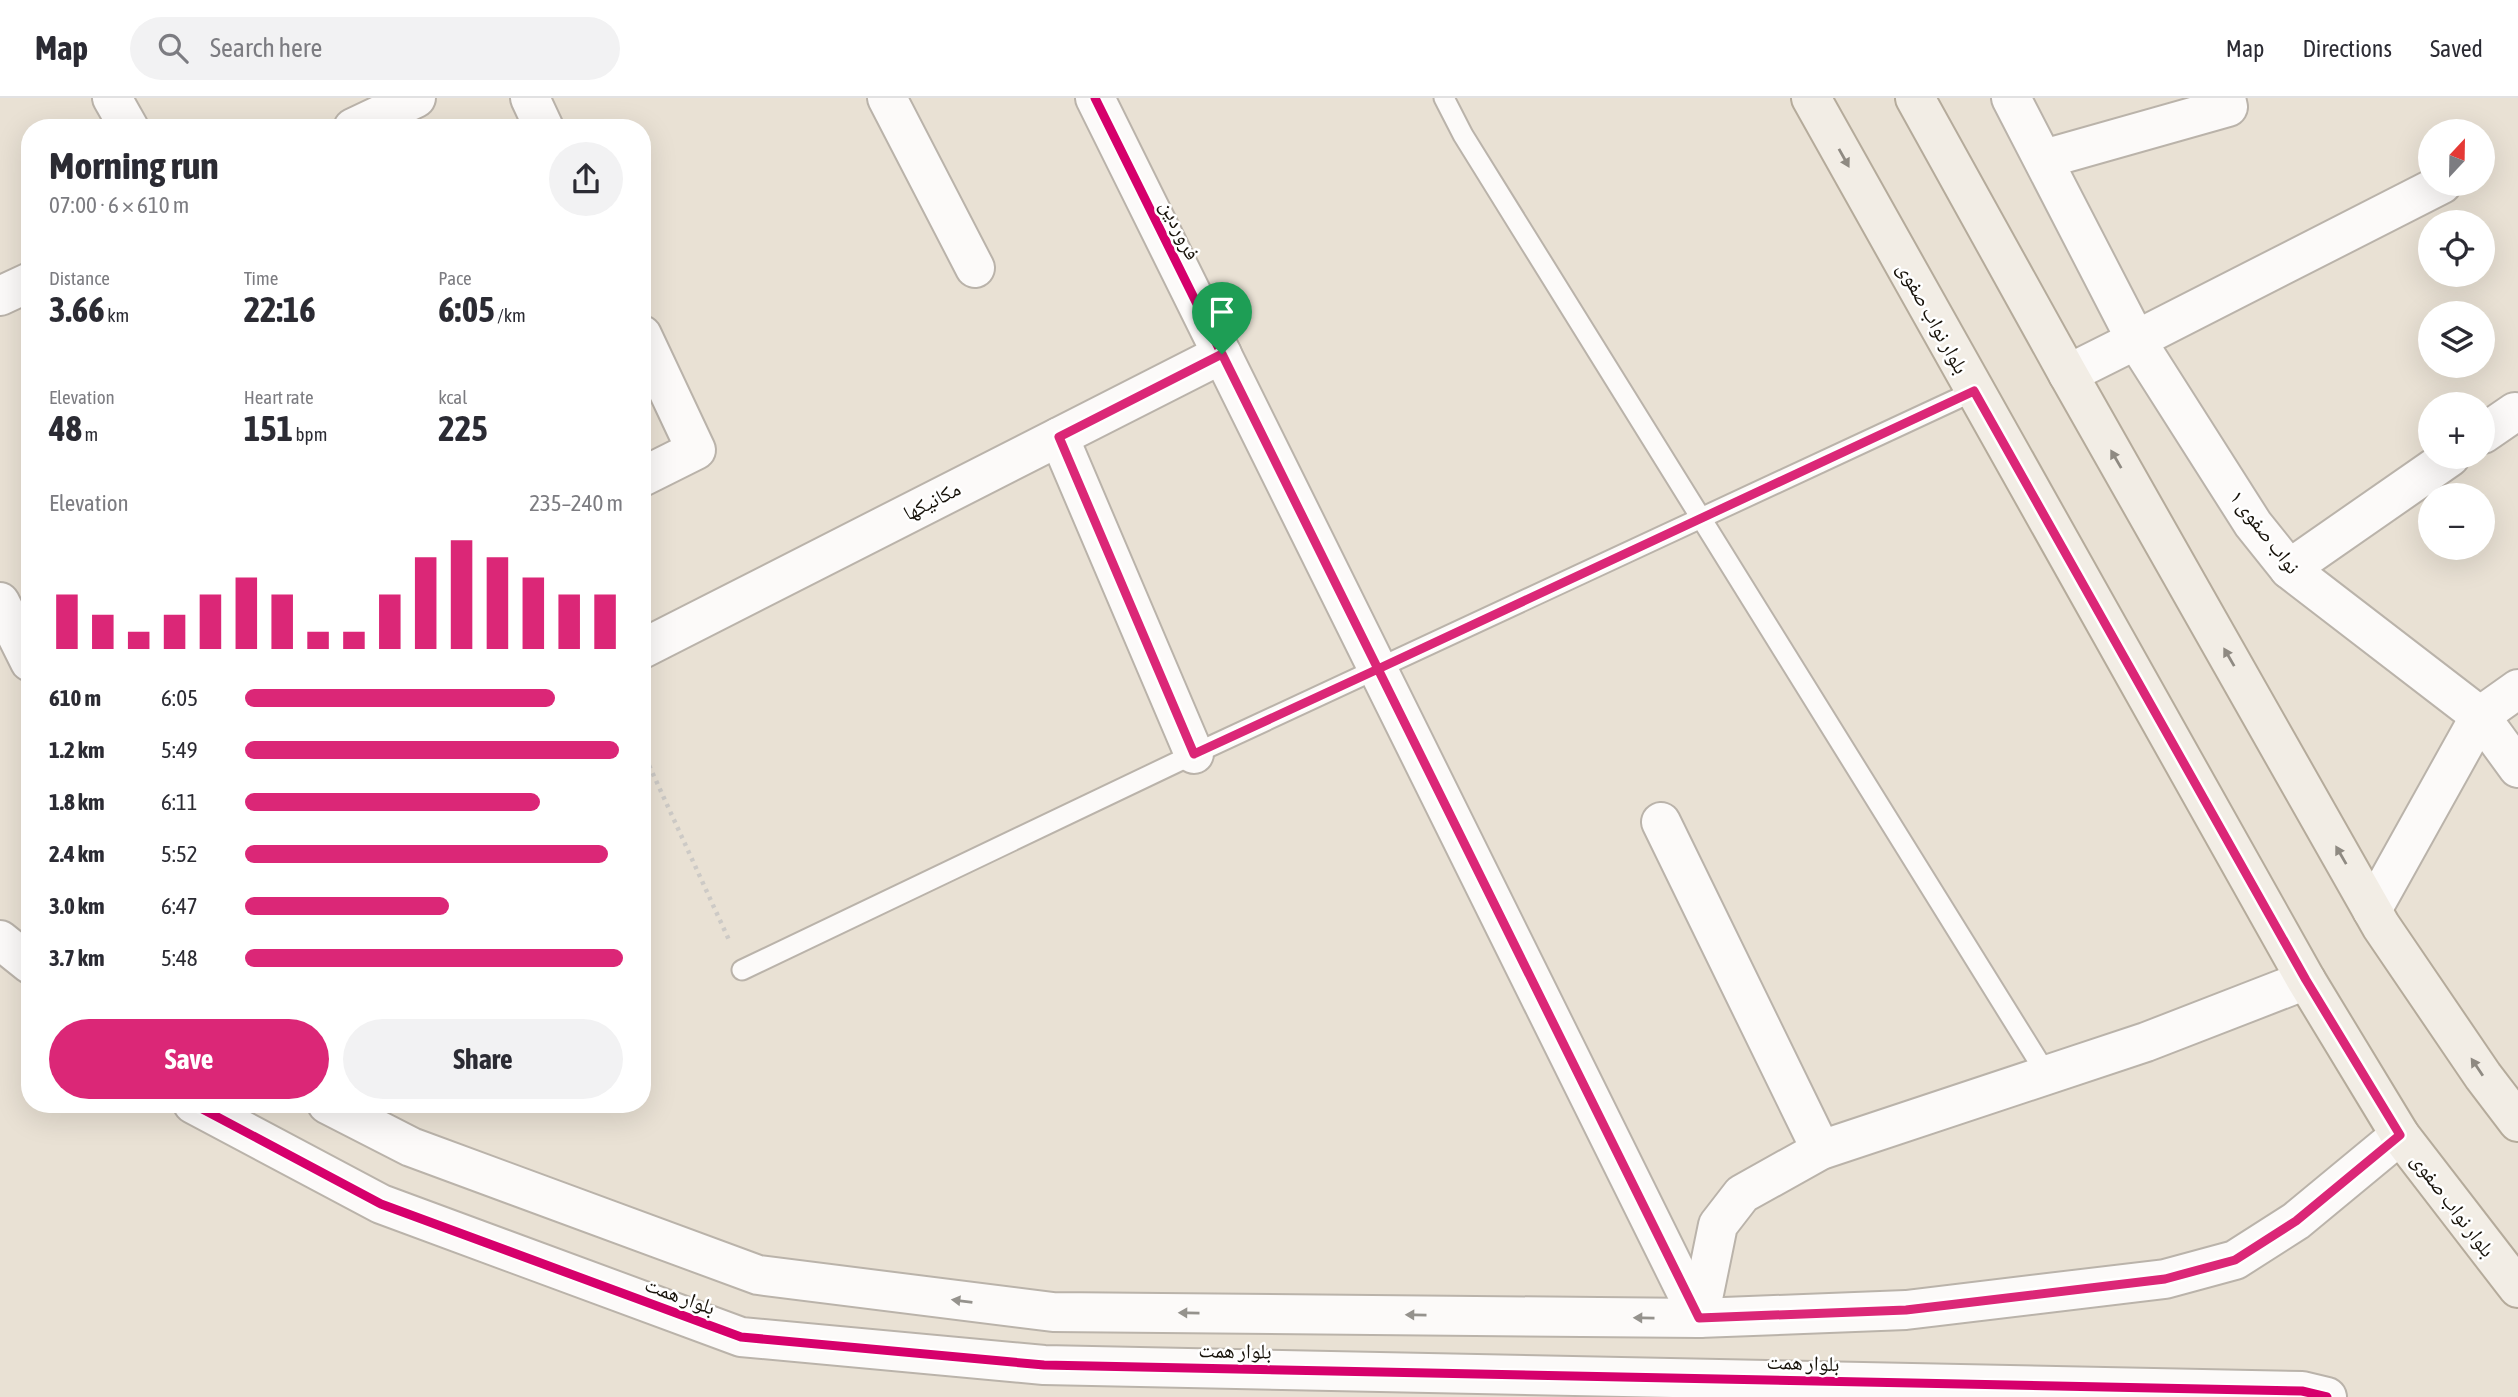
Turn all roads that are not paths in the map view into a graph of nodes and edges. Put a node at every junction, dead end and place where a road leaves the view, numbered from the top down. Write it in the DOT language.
graph roads {
  1 [pos="112,98"];
  2 [pos="416,98"];
  3 [pos="530,98"];
  4 [pos="887,98"];
  5 [pos="1096,98"];
  6 [pos="1444,98"];
  7 [pos="1811,98"];
  8 [pos="1915,98"];
  9 [pos="2011,98"];
  10 [pos="2226,98"];
  11 [pos="124,119"];
  12 [pos="372,119"];
  13 [pos="540,119"];
  14 [pos="2043,159"];
  15 [pos="2418,196"];
  16 [pos="975,268"];
  17 [pos="21,286"];
  18 [pos="0,296"];
  19 [pos="2136,340"];
  20 [pos="651,354"];
  21 [pos="1222,354"];
  22 [pos="2068,374"];
  23 [pos="1974,391"];
  24 [pos="2515,412"];
  25 [pos="2495,426"];
  26 [pos="1059,437"];
  27 [pos="2433,469"];
  28 [pos="651,472"];
  29 [pos="1701,518"];
  30 [pos="2289,569"];
  31 [pos="0,602"];
  32 [pos="21,644"];
  33 [pos="651,644"];
  34 [pos="1378,669"];
  35 [pos="2518,689"];
  36 [pos="2480,716"];
  37 [pos="1194,754"];
  38 [pos="2518,768"];
  39 [pos="1661,822"];
  40 [pos="2372,910"];
  41 [pos="0,940"];
  42 [pos="21,957"];
  43 [pos="742,970"];
  44 [pos="2306,980"];
  45 [pos="2047,1075"];
  46 [pos="210,1113"];
  47 [pos="345,1113"];
  48 [pos="2518,1122"];
  49 [pos="2400,1135"];
  50 [pos="1821,1150"];
  51 [pos="2518,1288"];
  52 [pos="1111,1312"];
  53 [pos="1699,1318"];
  54 [pos="1109,1367"];
  55 [pos="1977,1391"];
  56 [pos="2326,1397"];
  1 -- 11 [label="street"];
  2 -- 12 [label="street"];
  3 -- 13 [label="street"];
  4 -- 16 [label="street"];
  5 -- 21 [label="street, فروردین"];
  6 -- 29 [label="lane"];
  7 -- 23 [label="main road, بلوار نواب صفوی, one-way"];
  8 -- 22 [label="main road"];
  9 -- 14 [label="street, نواب صفوی ۱"];
  10 -- 14 [label="street"];
  14 -- 19 [label="street, نواب صفوی ۱"];
  15 -- 19 [label="street"];
  17 -- 18 [label="street"];
  19 -- 22 [label="street"];
  19 -- 30 [label="street, نواب صفوی ۱"];
  20 -- 28 [label="street"];
  21 -- 26 [label="street, مکانیکها"];
  21 -- 34 [label="street, فروردین"];
  40 -- 22 [label="main road, one-way"];
  23 -- 29 [label="lane"];
  23 -- 44 [label="main road, بلوار نواب صفوی"];
  24 -- 25 [label="street"];
  26 -- 33 [label="street, مکانیکها"];
  26 -- 37 [label="street"];
  27 -- 30 [label="street"];
  29 -- 34 [label="lane"];
  29 -- 45 [label="lane"];
  30 -- 36 [label="street, نواب صفوی ۱"];
  31 -- 32 [label="street"];
  34 -- 37 [label="lane"];
  34 -- 53 [label="street, فروردین"];
  35 -- 36 [label="street"];
  36 -- 38 [label="street, نواب صفوی ۱"];
  36 -- 40 [label="street"];
  37 -- 43 [label="lane"];
  39 -- 50 [label="street"];
  48 -- 40 [label="main road, one-way"];
  41 -- 42 [label="street"];
  44 -- 45 [label="street"];
  44 -- 49 [label="main road, بلوار نواب صفوی"];
  45 -- 50 [label="street"];
  46 -- 54 [label="street, بلوار همت"];
  52 -- 47 [label="street, بلوار همت, one-way"];
  49 -- 51 [label="main road, بلوار نواب صفوی"];
  49 -- 53 [label="street, بلوار همت"];
  50 -- 53 [label="street"];
  53 -- 52 [label="street, بلوار همت, one-way"];
  52 -- 54 [label="street"];
  54 -- 55 [label="street, بلوار همت"];
  55 -- 56 [label="street, بلوار همت"];
}
